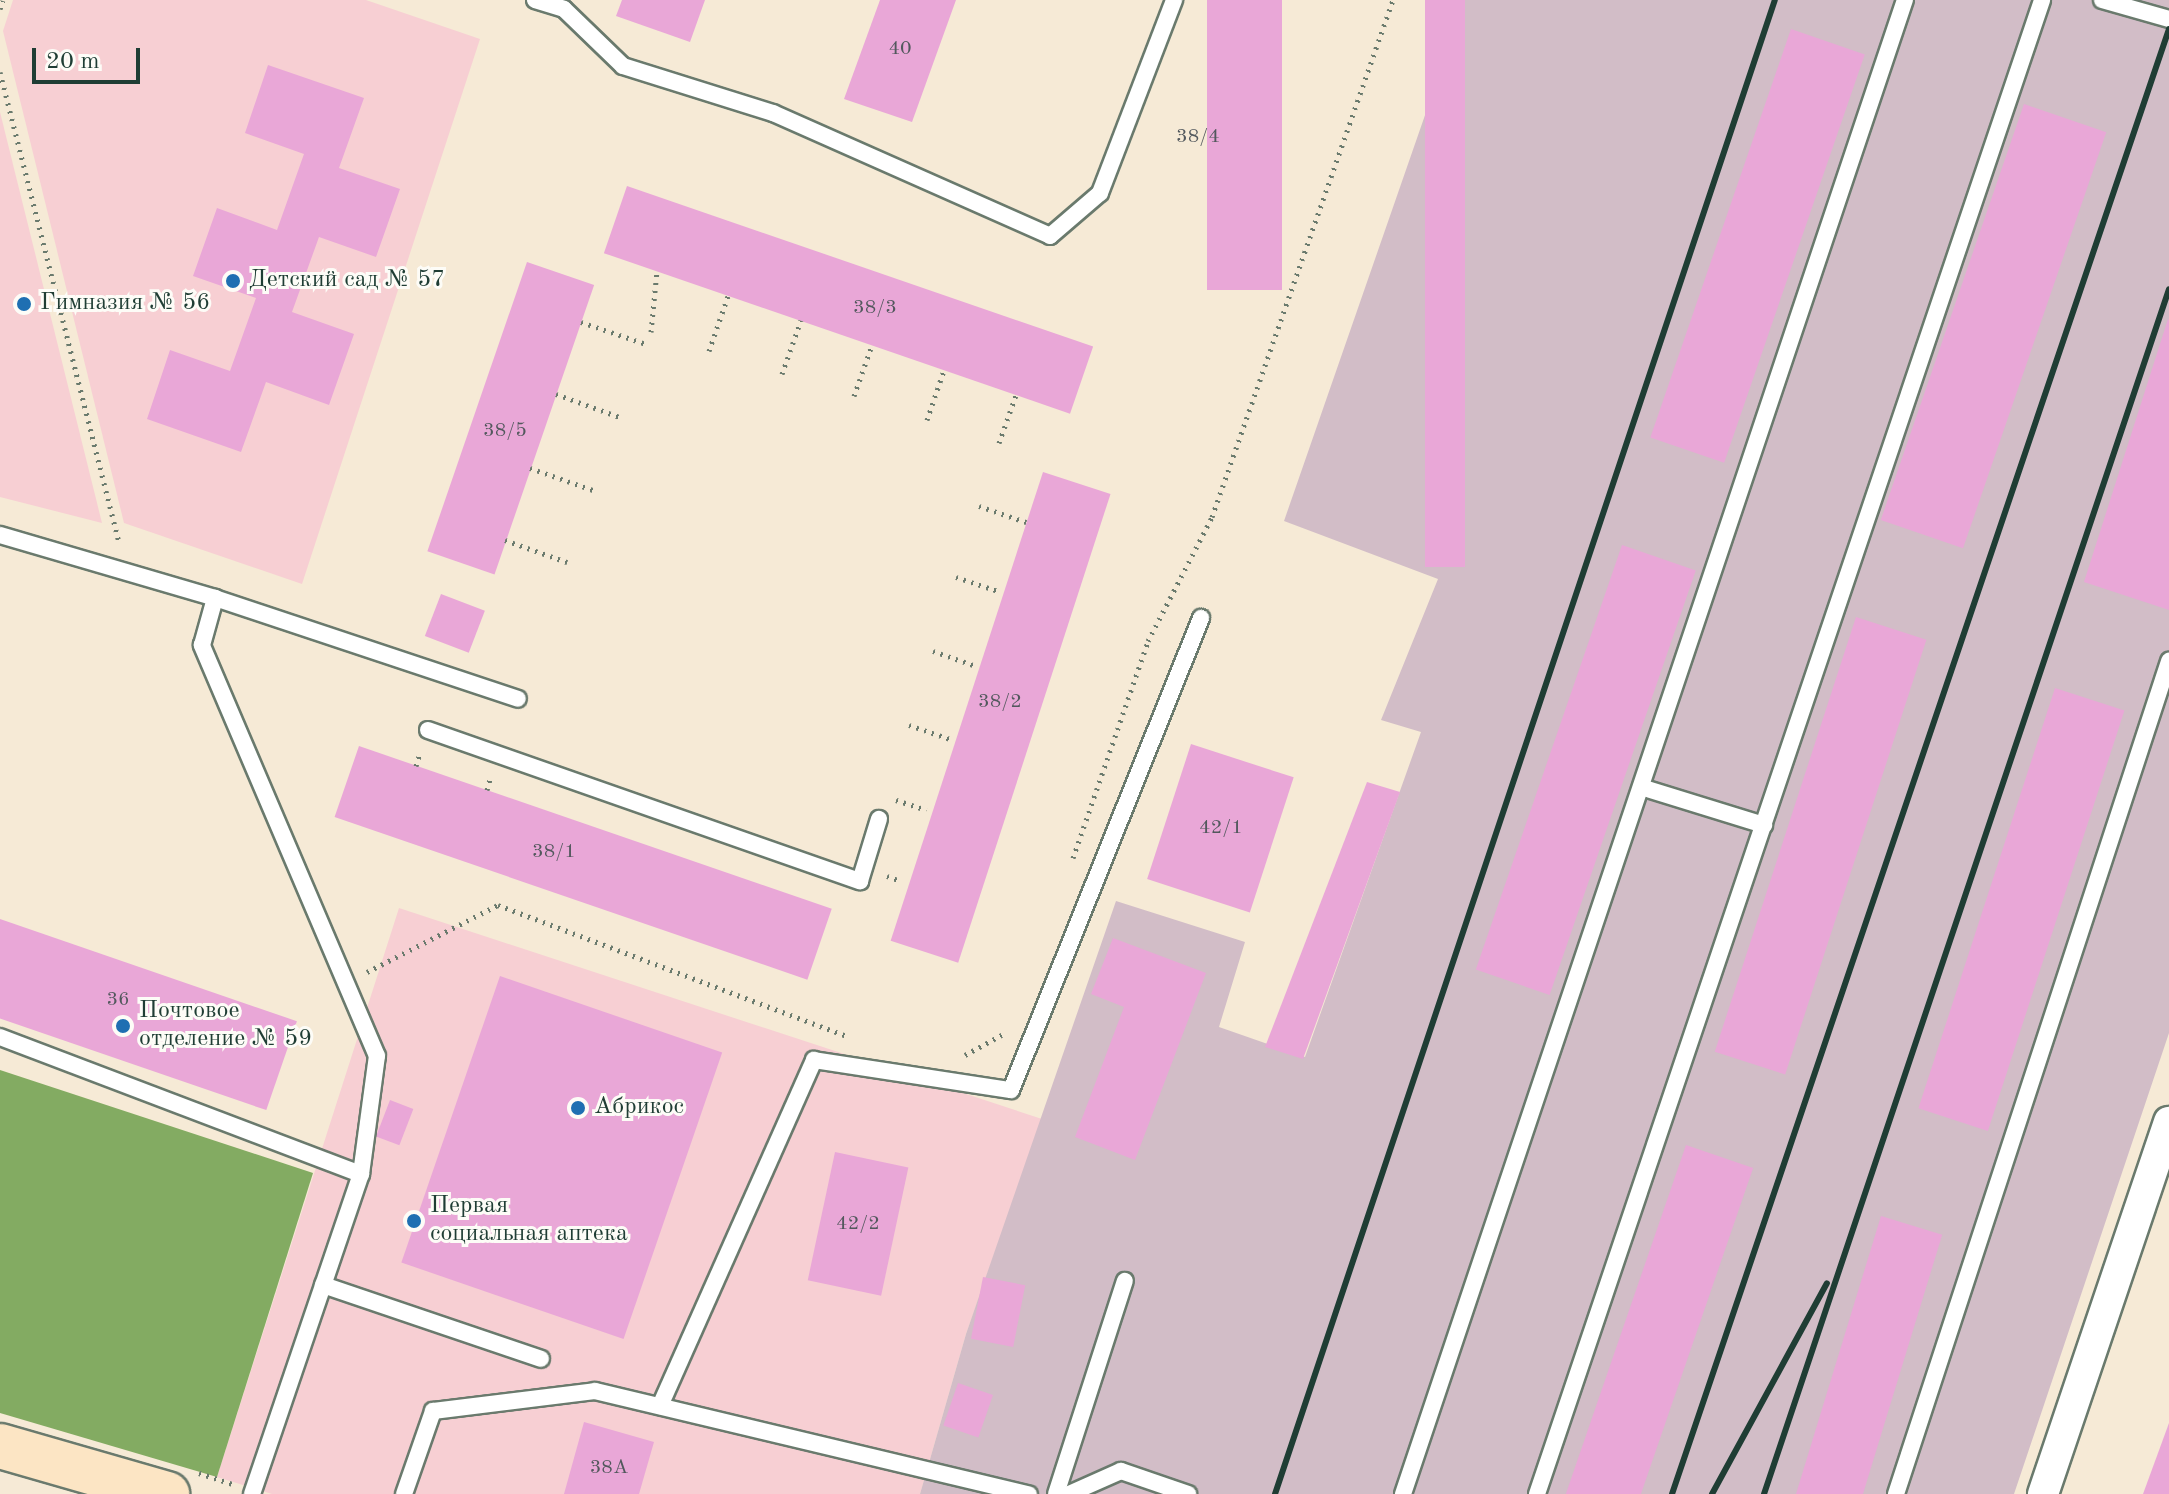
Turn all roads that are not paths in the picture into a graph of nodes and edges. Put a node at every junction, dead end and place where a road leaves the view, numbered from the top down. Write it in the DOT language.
graph roads {
  1 [pos="535,0"];
  2 [pos="1174,0"];
  3 [pos="1905,0"];
  4 [pos="2042,0"];
  5 [pos="2102,0"];
  6 [pos="2169,19"];
  7 [pos="0,535"];
  8 [pos="215,598"];
  9 [pos="1201,618"];
  10 [pos="2169,661"];
  11 [pos="518,699"];
  12 [pos="428,730"];
  13 [pos="1641,787"];
  14 [pos="879,819"];
  15 [pos="1764,825"];
  16 [pos="0,1037"];
  17 [pos="2169,1122"];
  18 [pos="361,1174"];
  19 [pos="1125,1281"];
  20 [pos="323,1285"];
  21 [pos="541,1359"];
  22 [pos="660,1406"];
  23 [pos="0,1446"];
  24 [pos="167,1494"];
  25 [pos="252,1494"];
  26 [pos="404,1494"];
  27 [pos="1029,1494"];
  28 [pos="1056,1494"];
  29 [pos="1069,1494"];
  30 [pos="1188,1494"];
  31 [pos="1403,1494"];
  32 [pos="1537,1494"];
  33 [pos="1896,1494"];
  34 [pos="2043,1494"];
  1 -- 2 [label="lane"];
  3 -- 13 [label="lane"];
  4 -- 15 [label="lane"];
  5 -- 6 [label="lane"];
  7 -- 8 [label="lane"];
  8 -- 11 [label="lane"];
  8 -- 18 [label="lane"];
  9 -- 22 [label="lane"];
  10 -- 33 [label="lane"];
  12 -- 14 [label="lane"];
  13 -- 15 [label="lane"];
  13 -- 31 [label="lane"];
  15 -- 32 [label="lane"];
  16 -- 18 [label="lane"];
  17 -- 34 [label="street"];
  18 -- 20 [label="lane"];
  19 -- 28 [label="lane"];
  20 -- 21 [label="lane"];
  20 -- 25 [label="lane"];
  22 -- 26 [label="lane"];
  22 -- 27 [label="lane"];
  23 -- 24 [label="main road"];
  29 -- 30 [label="lane"];
}
